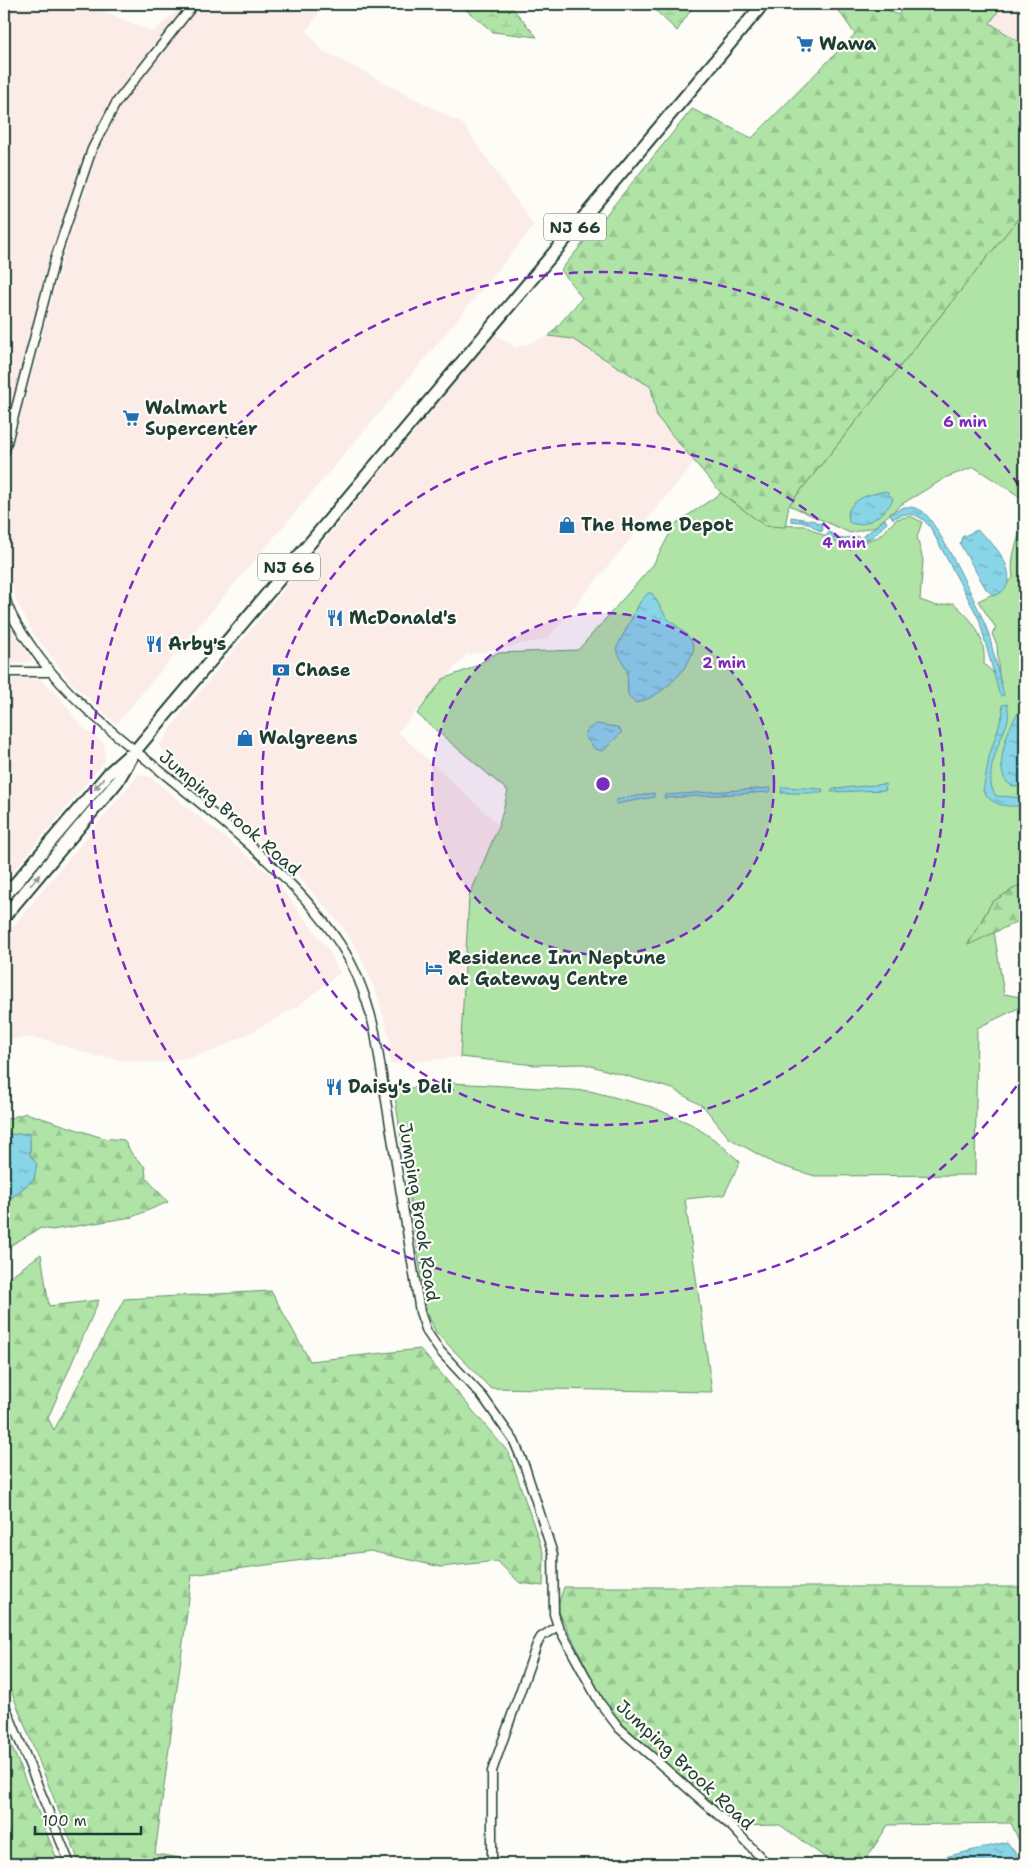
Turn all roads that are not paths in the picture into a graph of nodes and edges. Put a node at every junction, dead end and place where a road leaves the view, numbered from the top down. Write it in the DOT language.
graph roads {
  1 [pos="194,4"];
  2 [pos="763,4"];
  3 [pos="4,454"];
  4 [pos="4,591"];
  5 [pos="4,672"];
  6 [pos="50,672"];
  7 [pos="135,750"];
  8 [pos="4,897"];
  9 [pos="4,918"];
  10 [pos="558,1626"];
  11 [pos="4,1703"];
  12 [pos="70,1864"];
  13 [pos="492,1864"];
  14 [pos="767,1864"];
  1 -- 3 [label="street"];
  2 -- 7 [label="highway, NJ 66"];
  4 -- 6 [label="street, Jumping Brook Road"];
  5 -- 6 [label="street"];
  6 -- 7 [label="street, Jumping Brook Road"];
  7 -- 8 [label="highway, NJ 66, one-way"];
  9 -- 7 [label="highway, NJ 66, one-way"];
  7 -- 10 [label="street, Jumping Brook Road"];
  10 -- 13 [label="street"];
  10 -- 14 [label="street, Jumping Brook Road"];
  11 -- 12 [label="street"];
}
